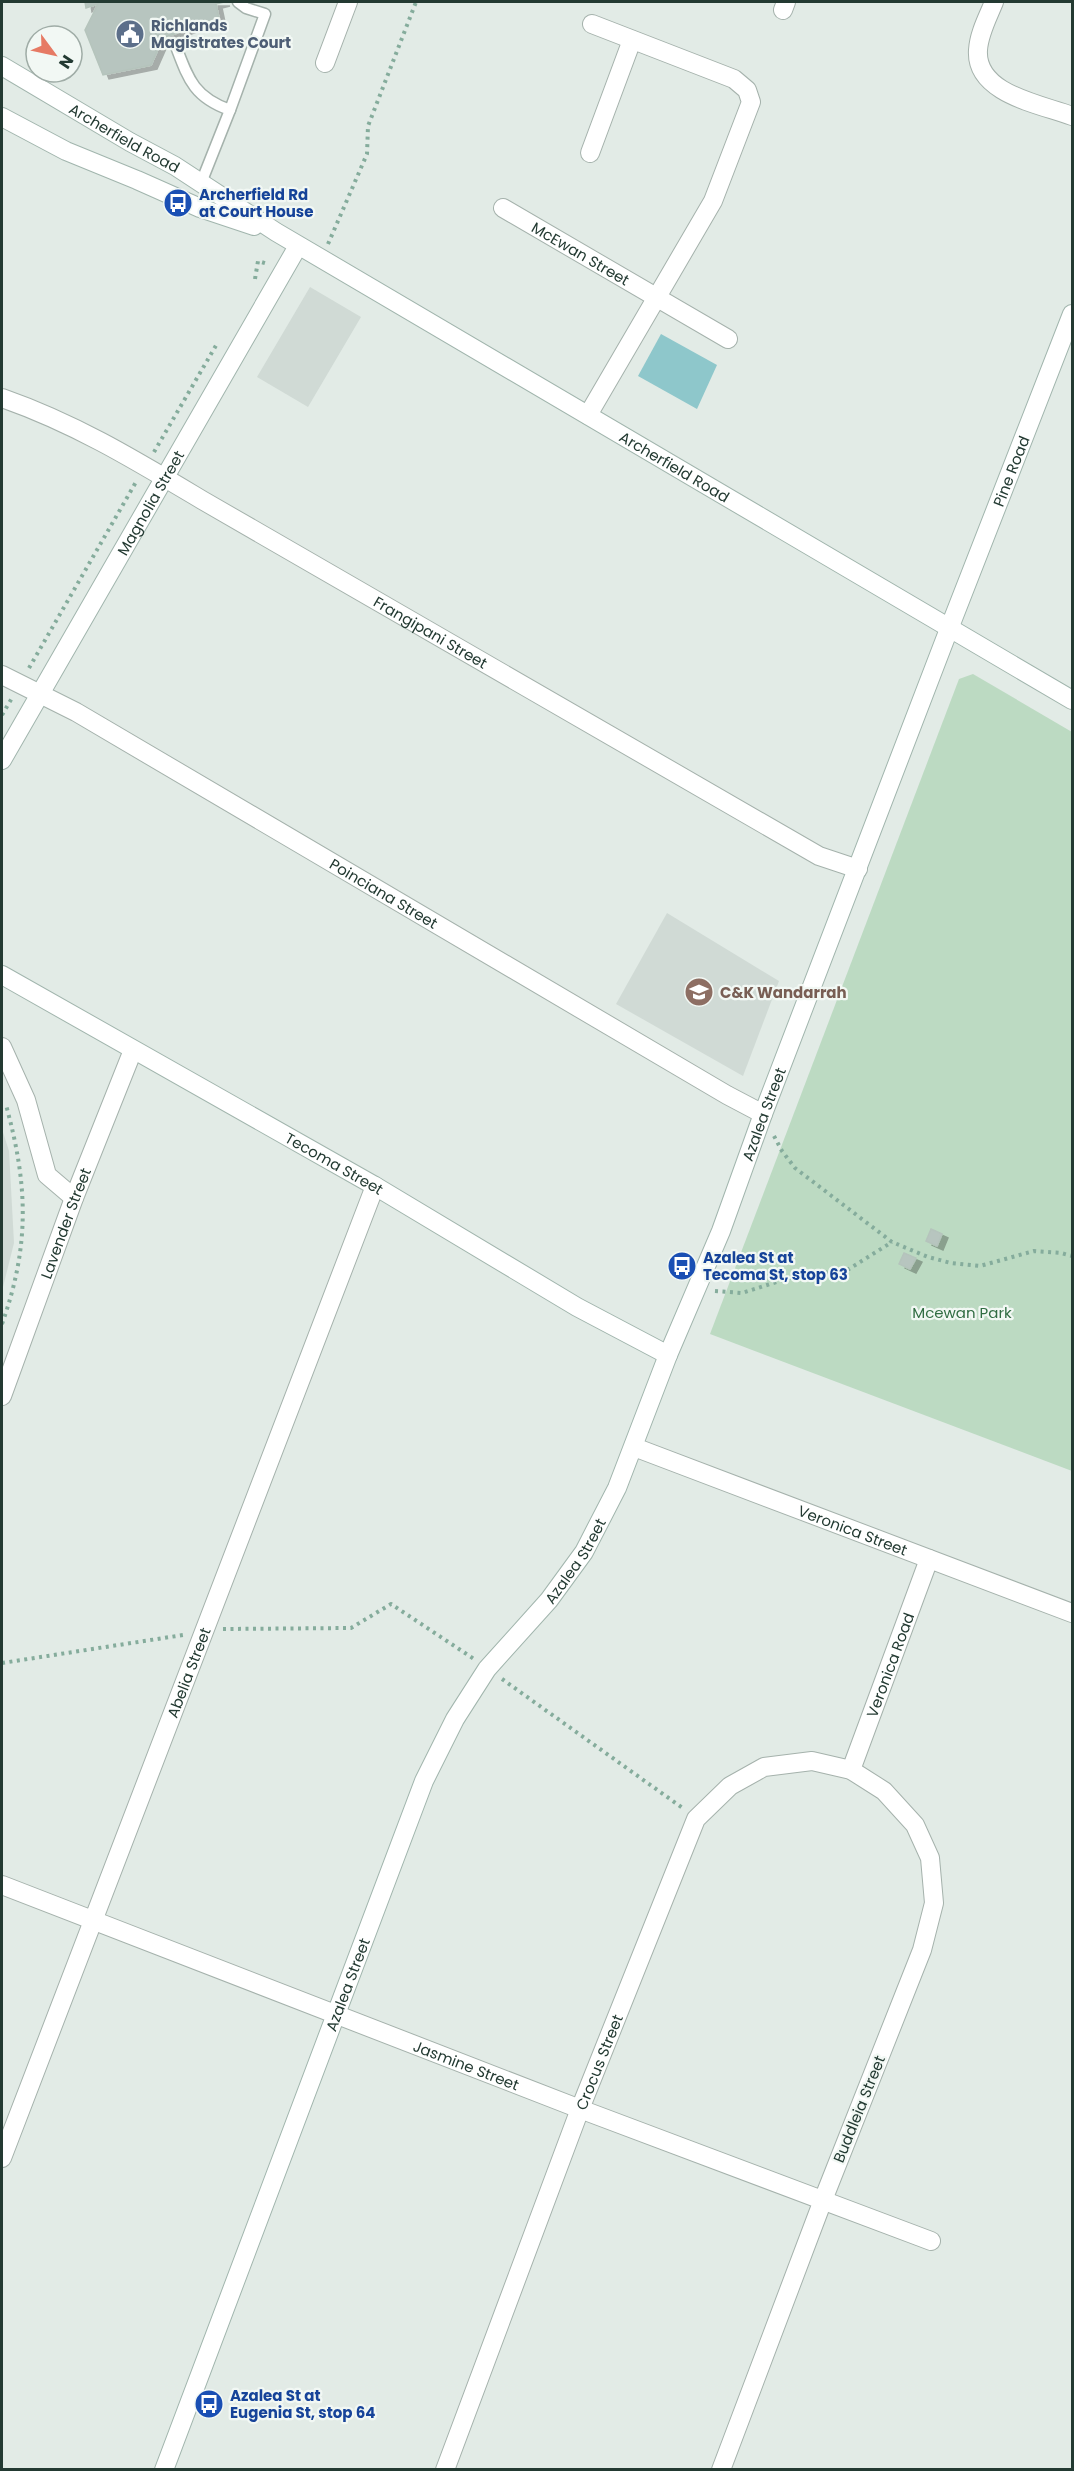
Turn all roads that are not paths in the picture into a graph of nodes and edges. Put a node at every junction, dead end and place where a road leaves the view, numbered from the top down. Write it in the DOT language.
graph roads {
  1 [pos="238,2"];
  2 [pos="348,2"];
  3 [pos="994,2"];
  4 [pos="591,24"];
  5 [pos="632,40"];
  6 [pos="175,44"];
  7 [pos="325,63"];
  8 [pos="2,66"];
  9 [pos="230,110"];
  10 [pos="1072,116"];
  11 [pos="2,117"];
  12 [pos="590,153"];
  13 [pos="201,183"];
  14 [pos="503,208"];
  15 [pos="276,232"];
  16 [pos="298,246"];
  17 [pos="658,298"];
  18 [pos="1072,314"];
  19 [pos="728,339"];
  20 [pos="2,398"];
  21 [pos="588,416"];
  22 [pos="164,478"];
  23 [pos="949,629"];
  24 [pos="2,675"];
  25 [pos="39,694"];
  26 [pos="1072,700"];
  27 [pos="2,760"];
  28 [pos="858,868"];
  29 [pos="2,975"];
  30 [pos="2,1047"];
  31 [pos="133,1050"];
  32 [pos="763,1114"];
  33 [pos="375,1186"];
  34 [pos="74,1198"];
  35 [pos="668,1355"];
  36 [pos="2,1396"];
  37 [pos="634,1448"];
  38 [pos="929,1558"];
  39 [pos="1072,1613"];
  40 [pos="851,1770"];
  41 [pos="2,1885"];
  42 [pos="91,1920"];
  43 [pos="338,2014"];
  44 [pos="580,2109"];
  45 [pos="2,2158"];
  46 [pos="823,2200"];
  47 [pos="931,2241"];
  48 [pos="164,2469"];
  49 [pos="445,2469"];
  50 [pos="721,2469"];
  1 -- 9 [label="lane"];
  2 -- 7 [label="street"];
  3 -- 10 [label="street"];
  4 -- 5 [label="street"];
  5 -- 12 [label="street"];
  5 -- 17 [label="street"];
  6 -- 9 [label="lane"];
  8 -- 13 [label="street, Archerfield Road"];
  9 -- 13 [label="lane"];
  11 -- 15 [label="street, Archerfield Road"];
  13 -- 15 [label="street, Archerfield Road"];
  14 -- 17 [label="street, McEwan Street"];
  15 -- 16 [label="street, Archerfield Road"];
  16 -- 21 [label="street, Archerfield Road"];
  16 -- 22 [label="street, Magnolia Street"];
  17 -- 19 [label="street, McEwan Street"];
  17 -- 21 [label="street"];
  18 -- 23 [label="street, Pine Road"];
  20 -- 22 [label="street, Frangipani Street"];
  21 -- 23 [label="street, Archerfield Road"];
  22 -- 25 [label="street, Magnolia Street"];
  22 -- 28 [label="street, Frangipani Street"];
  23 -- 26 [label="street, Archerfield Road"];
  23 -- 28 [label="street, Azalea Street"];
  24 -- 25 [label="street, Poinciana Street"];
  25 -- 27 [label="street, Magnolia Street"];
  25 -- 32 [label="street, Poinciana Street"];
  28 -- 32 [label="street, Azalea Street"];
  29 -- 31 [label="street, Tecoma Street"];
  30 -- 34 [label="street"];
  31 -- 33 [label="street, Tecoma Street"];
  31 -- 34 [label="street, Lavender Street"];
  32 -- 35 [label="street, Azalea Street"];
  33 -- 35 [label="street, Tecoma Street"];
  33 -- 42 [label="street, Abelia Street"];
  34 -- 36 [label="street, Lavender Street"];
  35 -- 37 [label="street, Azalea Street"];
  37 -- 38 [label="street, Veronica Street"];
  37 -- 43 [label="street, Azalea Street"];
  38 -- 39 [label="street, Veronica Street"];
  38 -- 40 [label="street, Veronica Road"];
  40 -- 44 [label="street, Crocus Street"];
  40 -- 46 [label="street, Buddleia Street"];
  41 -- 42 [label="street, Jasmine Street"];
  42 -- 43 [label="street, Jasmine Street"];
  42 -- 45 [label="street, Abelia Street"];
  43 -- 44 [label="street, Jasmine Street"];
  43 -- 48 [label="street, Azalea Street"];
  44 -- 46 [label="street, Jasmine Street"];
  44 -- 49 [label="street, Crocus Street"];
  46 -- 47 [label="street, Jasmine Street"];
  46 -- 50 [label="street, Buddleia Street"];
}
